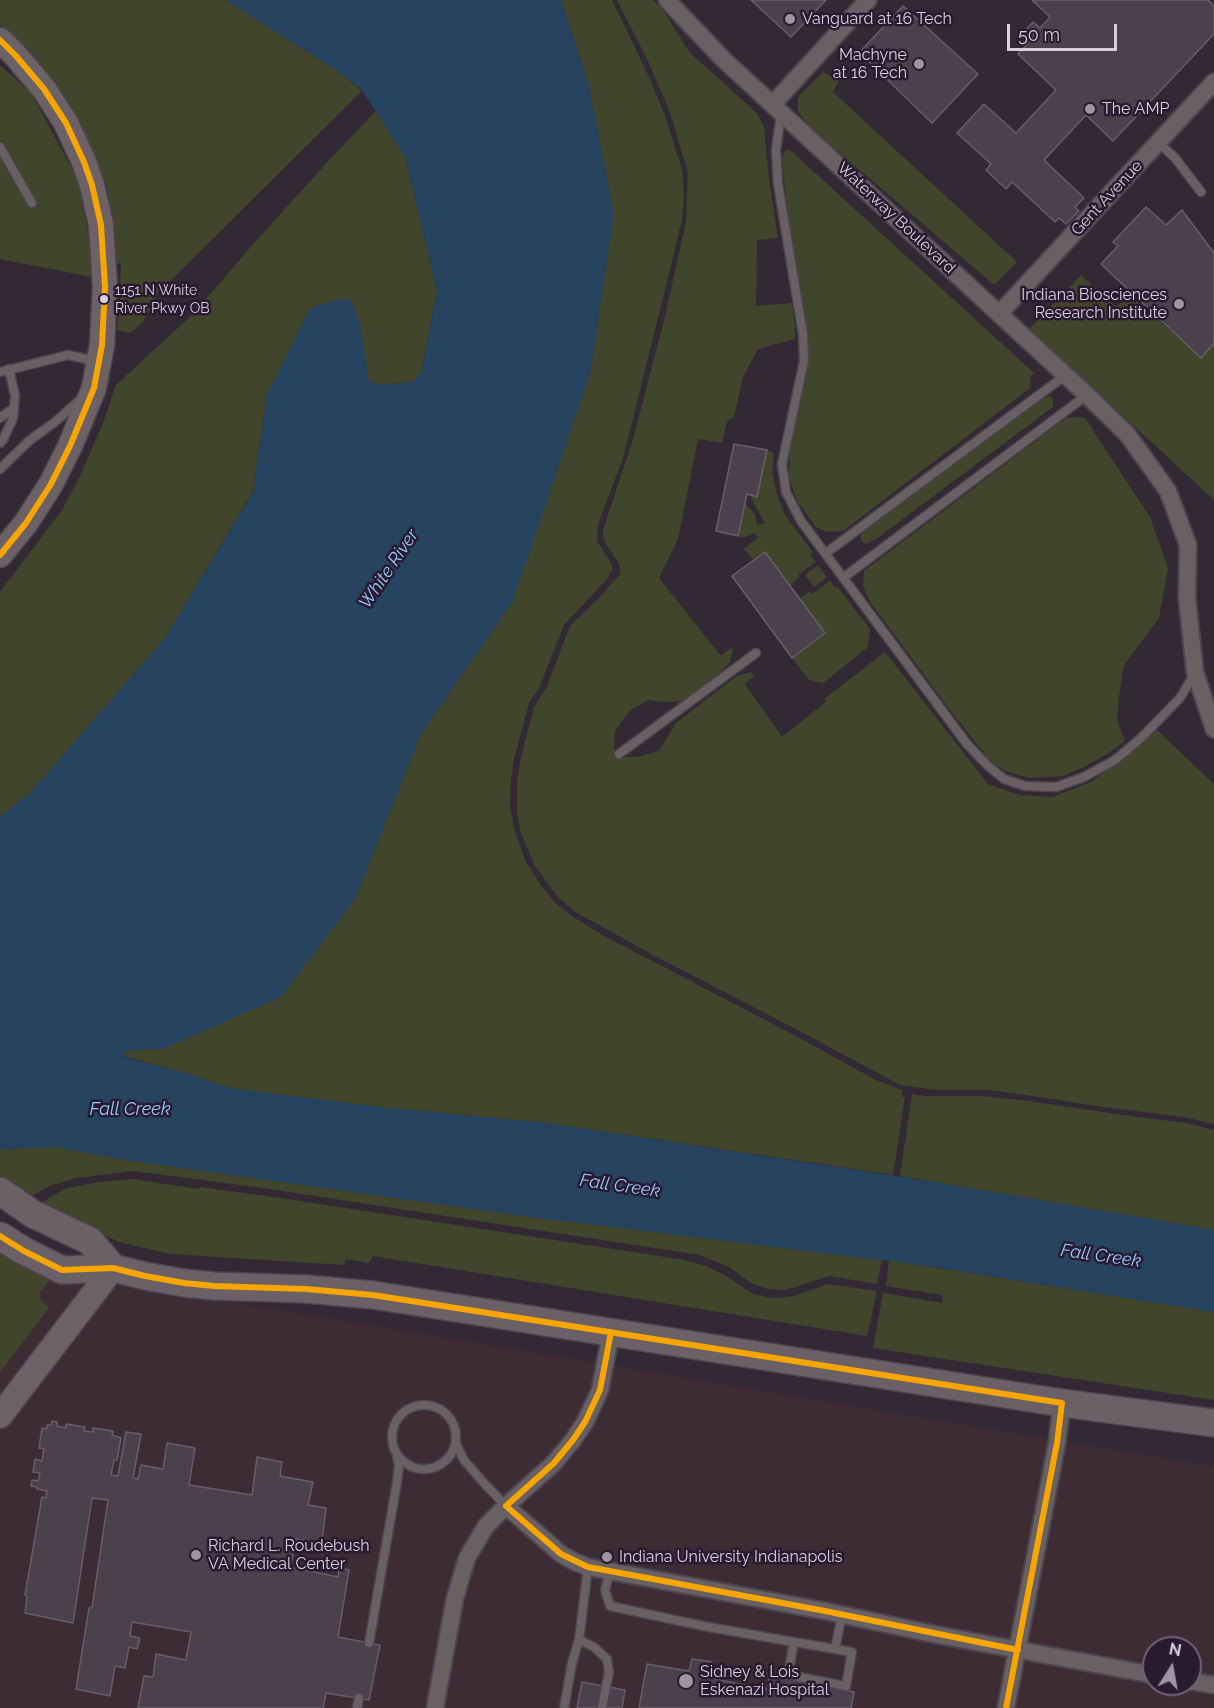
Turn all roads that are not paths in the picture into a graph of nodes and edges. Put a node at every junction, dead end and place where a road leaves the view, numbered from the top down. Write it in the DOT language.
graph roads {
  1 [pos="667,0"];
  2 [pos="868,0"];
  3 [pos="0,40"];
  4 [pos="1214,82"];
  5 [pos="777,108"];
  6 [pos="1159,143"];
  7 [pos="0,147"];
  8 [pos="1201,192"];
  9 [pos="32,203"];
  10 [pos="999,314"];
  11 [pos="99,362"];
  12 [pos="9,369"];
  13 [pos="0,372"];
  14 [pos="1066,375"];
  15 [pos="94,388"];
  16 [pos="1087,395"];
  17 [pos="14,408"];
  18 [pos="0,418"];
  19 [pos="0,444"];
  20 [pos="0,469"];
  21 [pos="826,553"];
  22 [pos="0,555"];
  23 [pos="843,578"];
  24 [pos="756,653"];
  25 [pos="1196,672"];
  26 [pos="1214,729"];
  27 [pos="619,754"];
  28 [pos="0,1191"];
  29 [pos="0,1236"];
  30 [pos="113,1268"];
  31 [pos="611,1332"];
  32 [pos="1062,1403"];
  33 [pos="0,1416"];
  34 [pos="1214,1423"];
  35 [pos="456,1444"];
  36 [pos="396,1454"];
  37 [pos="441,1465"];
  38 [pos="439,1475"];
  39 [pos="506,1506"];
  40 [pos="588,1567"];
  41 [pos="610,1571"];
  42 [pos="842,1615"];
  43 [pos="579,1640"];
  44 [pos="794,1642"];
  45 [pos="369,1643"];
  46 [pos="835,1649"];
  47 [pos="1018,1650"];
  48 [pos="1142,1673"];
  49 [pos="359,1698"];
  50 [pos="357,1708"];
  51 [pos="435,1708"];
  52 [pos="564,1708"];
  53 [pos="602,1708"];
  54 [pos="1006,1708"];
  1 -- 5 [label="street, Waterway Boulevard"];
  2 -- 5 [label="street"];
  3 -- 11 [label="main road"];
  4 -- 6 [label="street, Gent Avenue"];
  5 -- 10 [label="street, Waterway Boulevard"];
  5 -- 21 [label="lane"];
  6 -- 8 [label="lane"];
  6 -- 10 [label="street, Gent Avenue"];
  7 -- 9 [label="lane"];
  10 -- 14 [label="street, Waterway Boulevard"];
  11 -- 12 [label="lane"];
  11 -- 15 [label="main road"];
  12 -- 13 [label="lane"];
  12 -- 17 [label="lane"];
  14 -- 16 [label="street, Waterway Boulevard"];
  14 -- 21 [label="lane"];
  15 -- 20 [label="lane"];
  15 -- 22 [label="main road"];
  16 -- 23 [label="lane"];
  16 -- 25 [label="street, Waterway Boulevard"];
  17 -- 18 [label="lane"];
  17 -- 19 [label="lane"];
  21 -- 23 [label="lane"];
  23 -- 25 [label="lane"];
  24 -- 27 [label="lane"];
  25 -- 26 [label="street, Waterway Boulevard"];
  28 -- 30 [label="main road"];
  29 -- 30 [label="main road"];
  30 -- 31 [label="main road"];
  30 -- 33 [label="main road"];
  31 -- 32 [label="main road"];
  31 -- 39 [label="street"];
  32 -- 34 [label="main road"];
  32 -- 47 [label="street"];
  35 -- 36 [label="lane"];
  35 -- 37 [label="lane"];
  35 -- 39 [label="lane"];
  36 -- 37 [label="lane"];
  36 -- 45 [label="lane"];
  37 -- 38 [label="lane"];
  39 -- 40 [label="street"];
  39 -- 51 [label="street"];
  40 -- 41 [label="street"];
  40 -- 43 [label="lane"];
  41 -- 42 [label="street"];
  41 -- 44 [label="lane"];
  42 -- 46 [label="lane"];
  42 -- 47 [label="street"];
  43 -- 52 [label="lane"];
  43 -- 53 [label="lane"];
  44 -- 46 [label="lane"];
  44 -- 46 [label="lane"];
  47 -- 48 [label="street"];
  47 -- 54 [label="street"];
  49 -- 50 [label="lane"];
}
